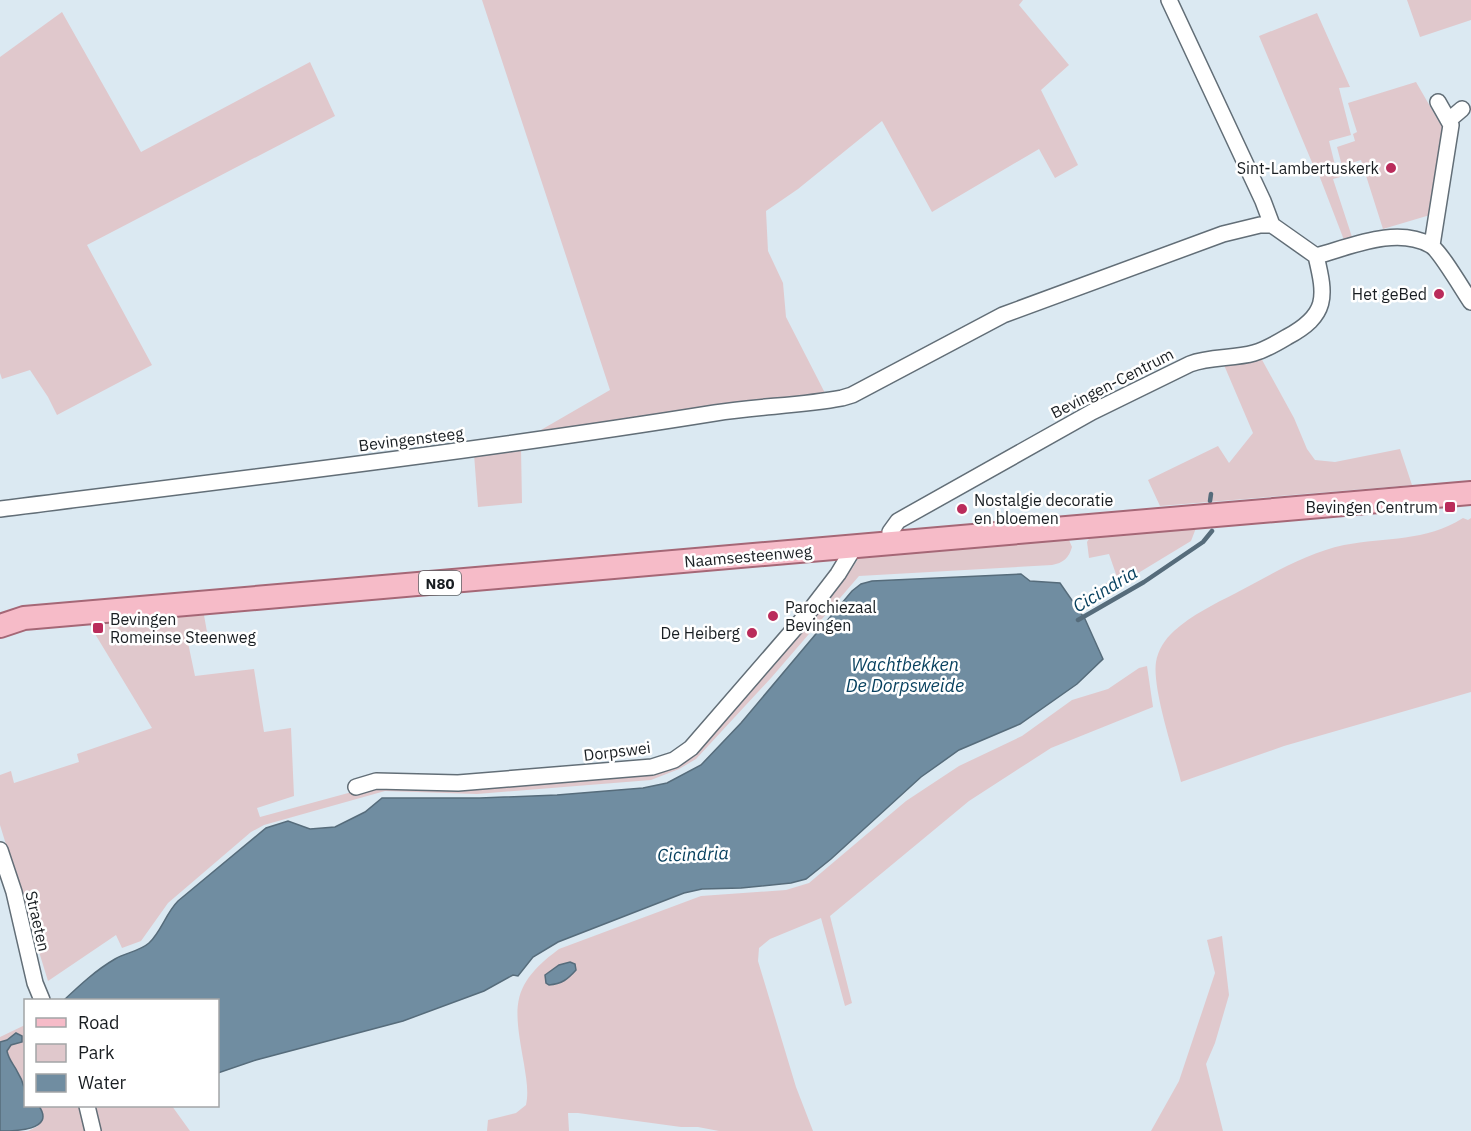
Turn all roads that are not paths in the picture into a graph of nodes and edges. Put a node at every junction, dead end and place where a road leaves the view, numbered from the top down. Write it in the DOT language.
graph roads {
  1 [pos="1169,0"];
  2 [pos="1438,102"];
  3 [pos="1462,109"];
  4 [pos="1449,120"];
  5 [pos="1272,225"];
  6 [pos="1432,245"];
  7 [pos="1316,256"];
  8 [pos="1471,302"];
  9 [pos="1471,493"];
  10 [pos="0,509"];
  11 [pos="890,544"];
  12 [pos="855,546"];
  13 [pos="0,614"];
  14 [pos="24,618"];
  15 [pos="0,626"];
  16 [pos="356,787"];
  17 [pos="0,850"];
  18 [pos="42,999"];
  19 [pos="87,1107"];
  20 [pos="93,1131"];
  1 -- 5 [label="street"];
  2 -- 4 [label="street"];
  3 -- 4 [label="street"];
  4 -- 6 [label="street"];
  5 -- 7 [label="street"];
  5 -- 10 [label="street, Bevingensteeg"];
  6 -- 7 [label="street"];
  6 -- 8 [label="street"];
  7 -- 11 [label="street, Bevingen-Centrum"];
  9 -- 11 [label="main road, Naamsesteenweg / N80"];
  11 -- 12 [label="main road, Naamsesteenweg / N80"];
  12 -- 14 [label="main road, Naamsesteenweg / N80"];
  12 -- 16 [label="street, Dorpswei"];
  13 -- 14 [label="main road, Naamsesteenweg / N80"];
  14 -- 15 [label="main road, Naamsesteenweg / N80"];
  17 -- 18 [label="street, Straeten"];
  19 -- 20 [label="street"];
}
